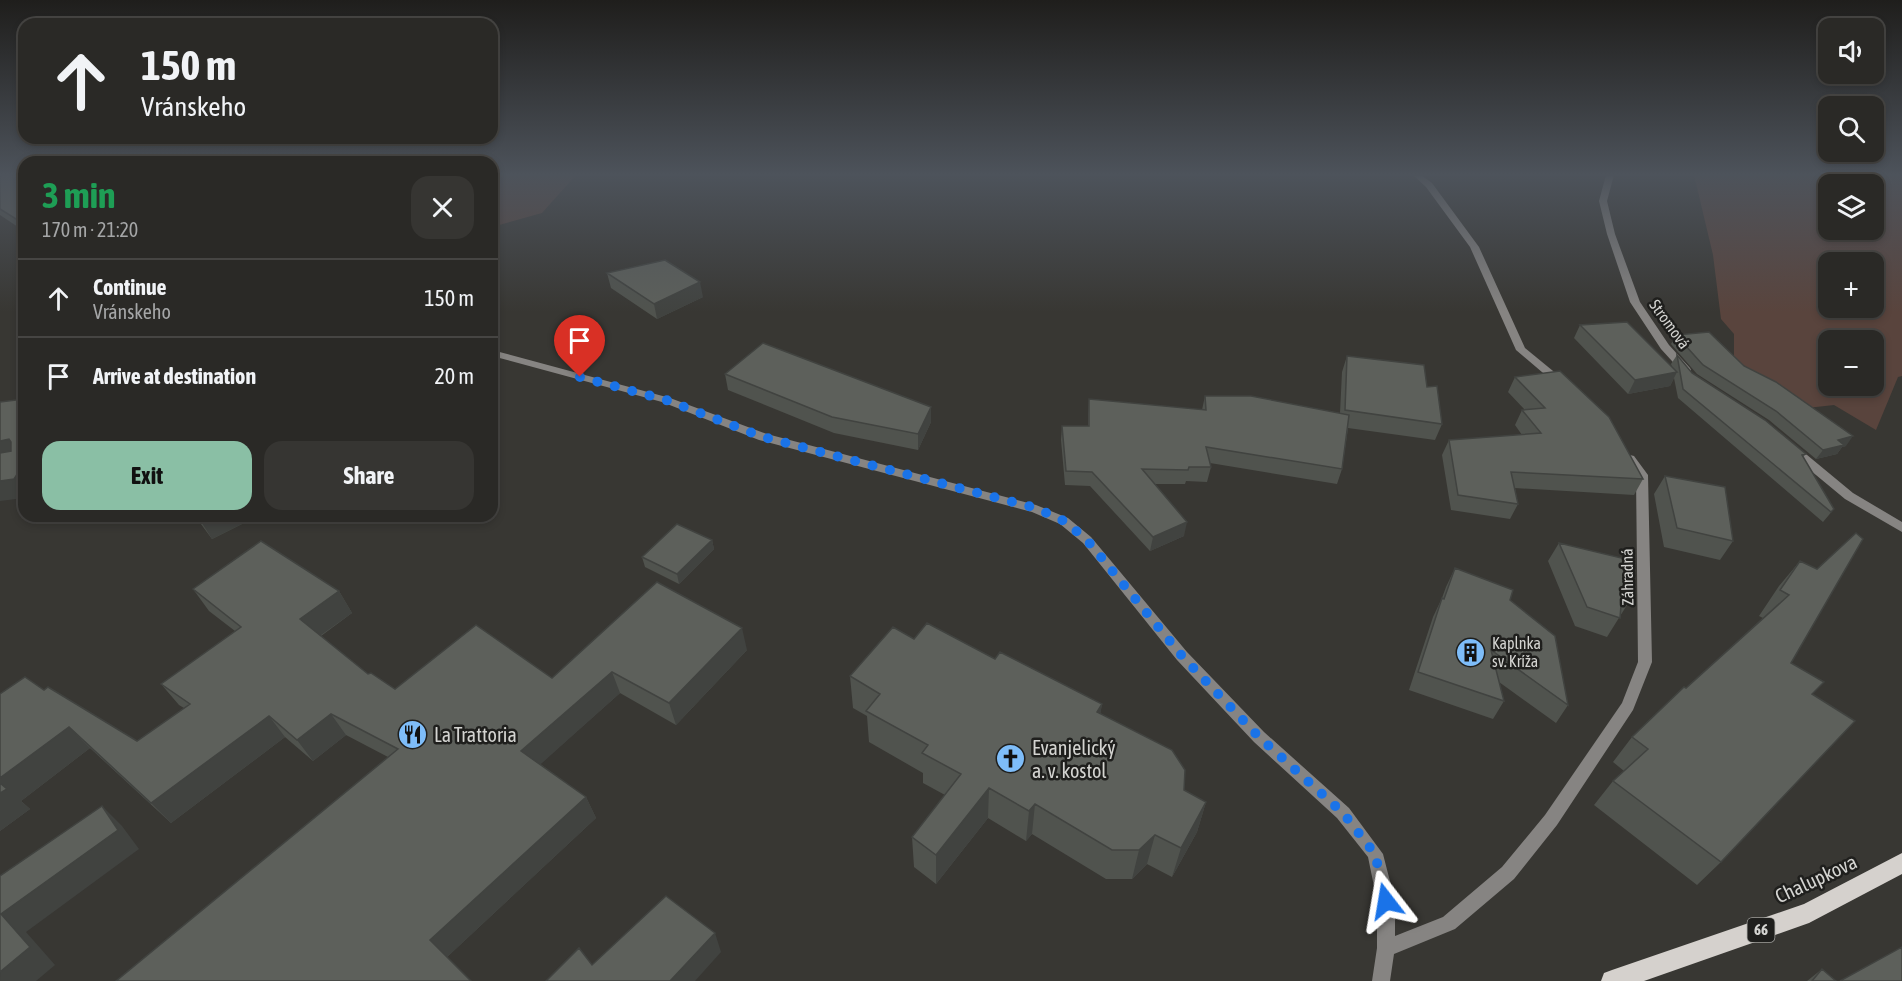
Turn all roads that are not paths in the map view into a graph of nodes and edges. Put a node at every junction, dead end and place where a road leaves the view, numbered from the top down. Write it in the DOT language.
graph roads {
  1 [pos="1455,221"];
  2 [pos="1608,221"];
  3 [pos="498,355"];
  4 [pos="1692,378"];
  5 [pos="1572,391"];
  6 [pos="1781,439"];
  7 [pos="1622,448"];
  8 [pos="1902,528"];
  9 [pos="1902,862"];
  10 [pos="1386,948"];
  11 [pos="1381,981"];
  12 [pos="1612,981"];
  1 -- 5 [label="street"];
  2 -- 4 [label="street, Stromová"];
  3 -- 10 [label="street"];
  6 -- 8 [label="street"];
  7 -- 10 [label="street, Záhradná"];
  9 -- 12 [label="main road, Chalupkova / 66"];
  10 -- 11 [label="street"];
}
